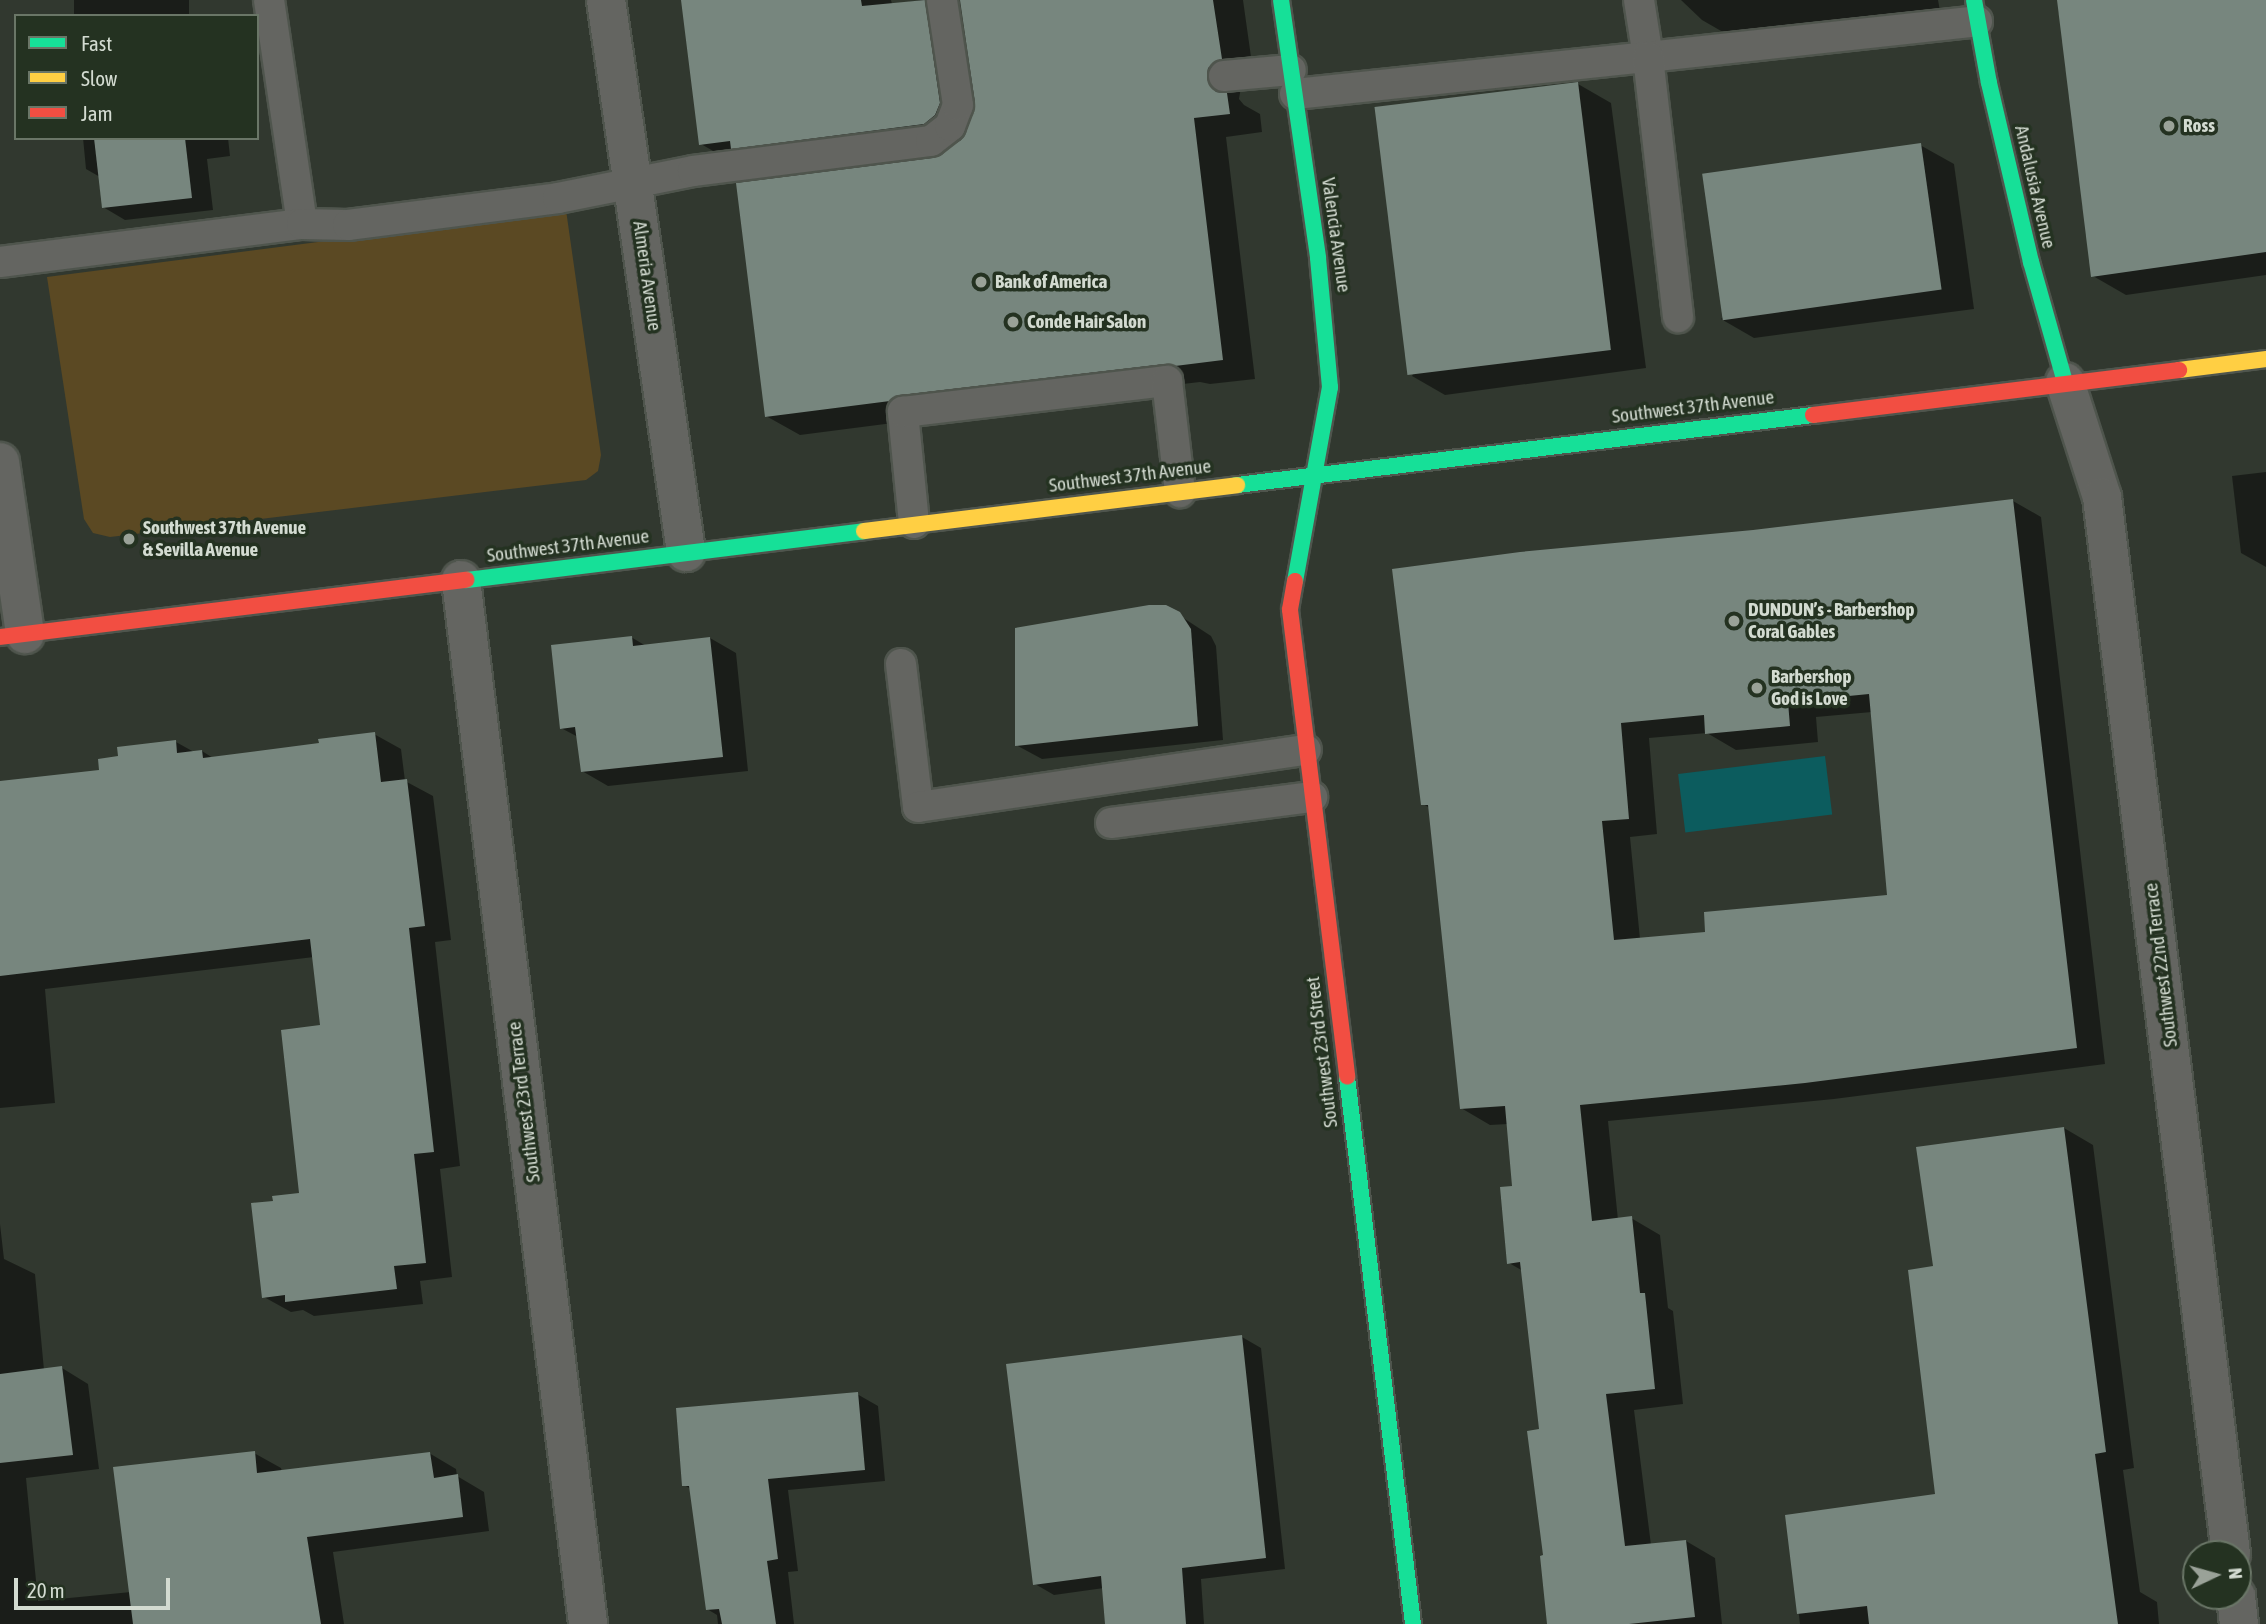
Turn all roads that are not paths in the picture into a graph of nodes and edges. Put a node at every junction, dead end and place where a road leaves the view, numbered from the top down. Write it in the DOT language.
graph roads {
  1 [pos="269,0"];
  2 [pos="606,0"];
  3 [pos="942,0"];
  4 [pos="1281,0"];
  5 [pos="1639,0"];
  6 [pos="1976,10"];
  7 [pos="1648,57"];
  8 [pos="1224,76"];
  9 [pos="1293,82"];
  10 [pos="634,182"];
  11 [pos="302,224"];
  12 [pos="0,262"];
  13 [pos="1678,317"];
  14 [pos="2266,359"];
  15 [pos="2065,382"];
  16 [pos="0,462"];
  17 [pos="1313,476"];
  18 [pos="1180,492"];
  19 [pos="914,523"];
  20 [pos="686,552"];
  21 [pos="461,580"];
  22 [pos="12,635"];
  23 [pos="901,664"];
  24 [pos="1306,750"];
  25 [pos="1312,797"];
  26 [pos="1111,823"];
  27 [pos="2229,1540"];
  28 [pos="588,1624"];
  29 [pos="1413,1624"];
  1 -- 11 [label="lane"];
  2 -- 10 [label="street, Almeria Avenue"];
  3 -- 10 [label="lane"];
  4 -- 9 [label="main road, Valencia Avenue"];
  5 -- 7 [label="lane"];
  6 -- 7 [label="lane"];
  6 -- 15 [label="main road, Andalusia Avenue"];
  7 -- 9 [label="lane"];
  7 -- 13 [label="lane"];
  8 -- 9 [label="lane"];
  9 -- 17 [label="main road, Valencia Avenue"];
  10 -- 11 [label="lane"];
  10 -- 20 [label="street, Almeria Avenue"];
  11 -- 12 [label="lane"];
  14 -- 15 [label="main road, Southwest 37th Avenue"];
  15 -- 17 [label="main road, Southwest 37th Avenue"];
  15 -- 27 [label="street, Southwest 22nd Terrace"];
  16 -- 22 [label="street"];
  17 -- 18 [label="main road, Southwest 37th Avenue"];
  17 -- 24 [label="main road, Southwest 23rd Street"];
  18 -- 19 [label="main road, Southwest 37th Avenue"];
  18 -- 19 [label="lane"];
  19 -- 20 [label="main road, Southwest 37th Avenue"];
  20 -- 21 [label="main road, Southwest 37th Avenue"];
  21 -- 22 [label="main road, Southwest 37th Avenue"];
  21 -- 28 [label="street, Southwest 23rd Terrace"];
  23 -- 24 [label="lane"];
  24 -- 25 [label="main road, Southwest 23rd Street"];
  25 -- 26 [label="lane"];
  25 -- 29 [label="main road, Southwest 23rd Street"];
}
